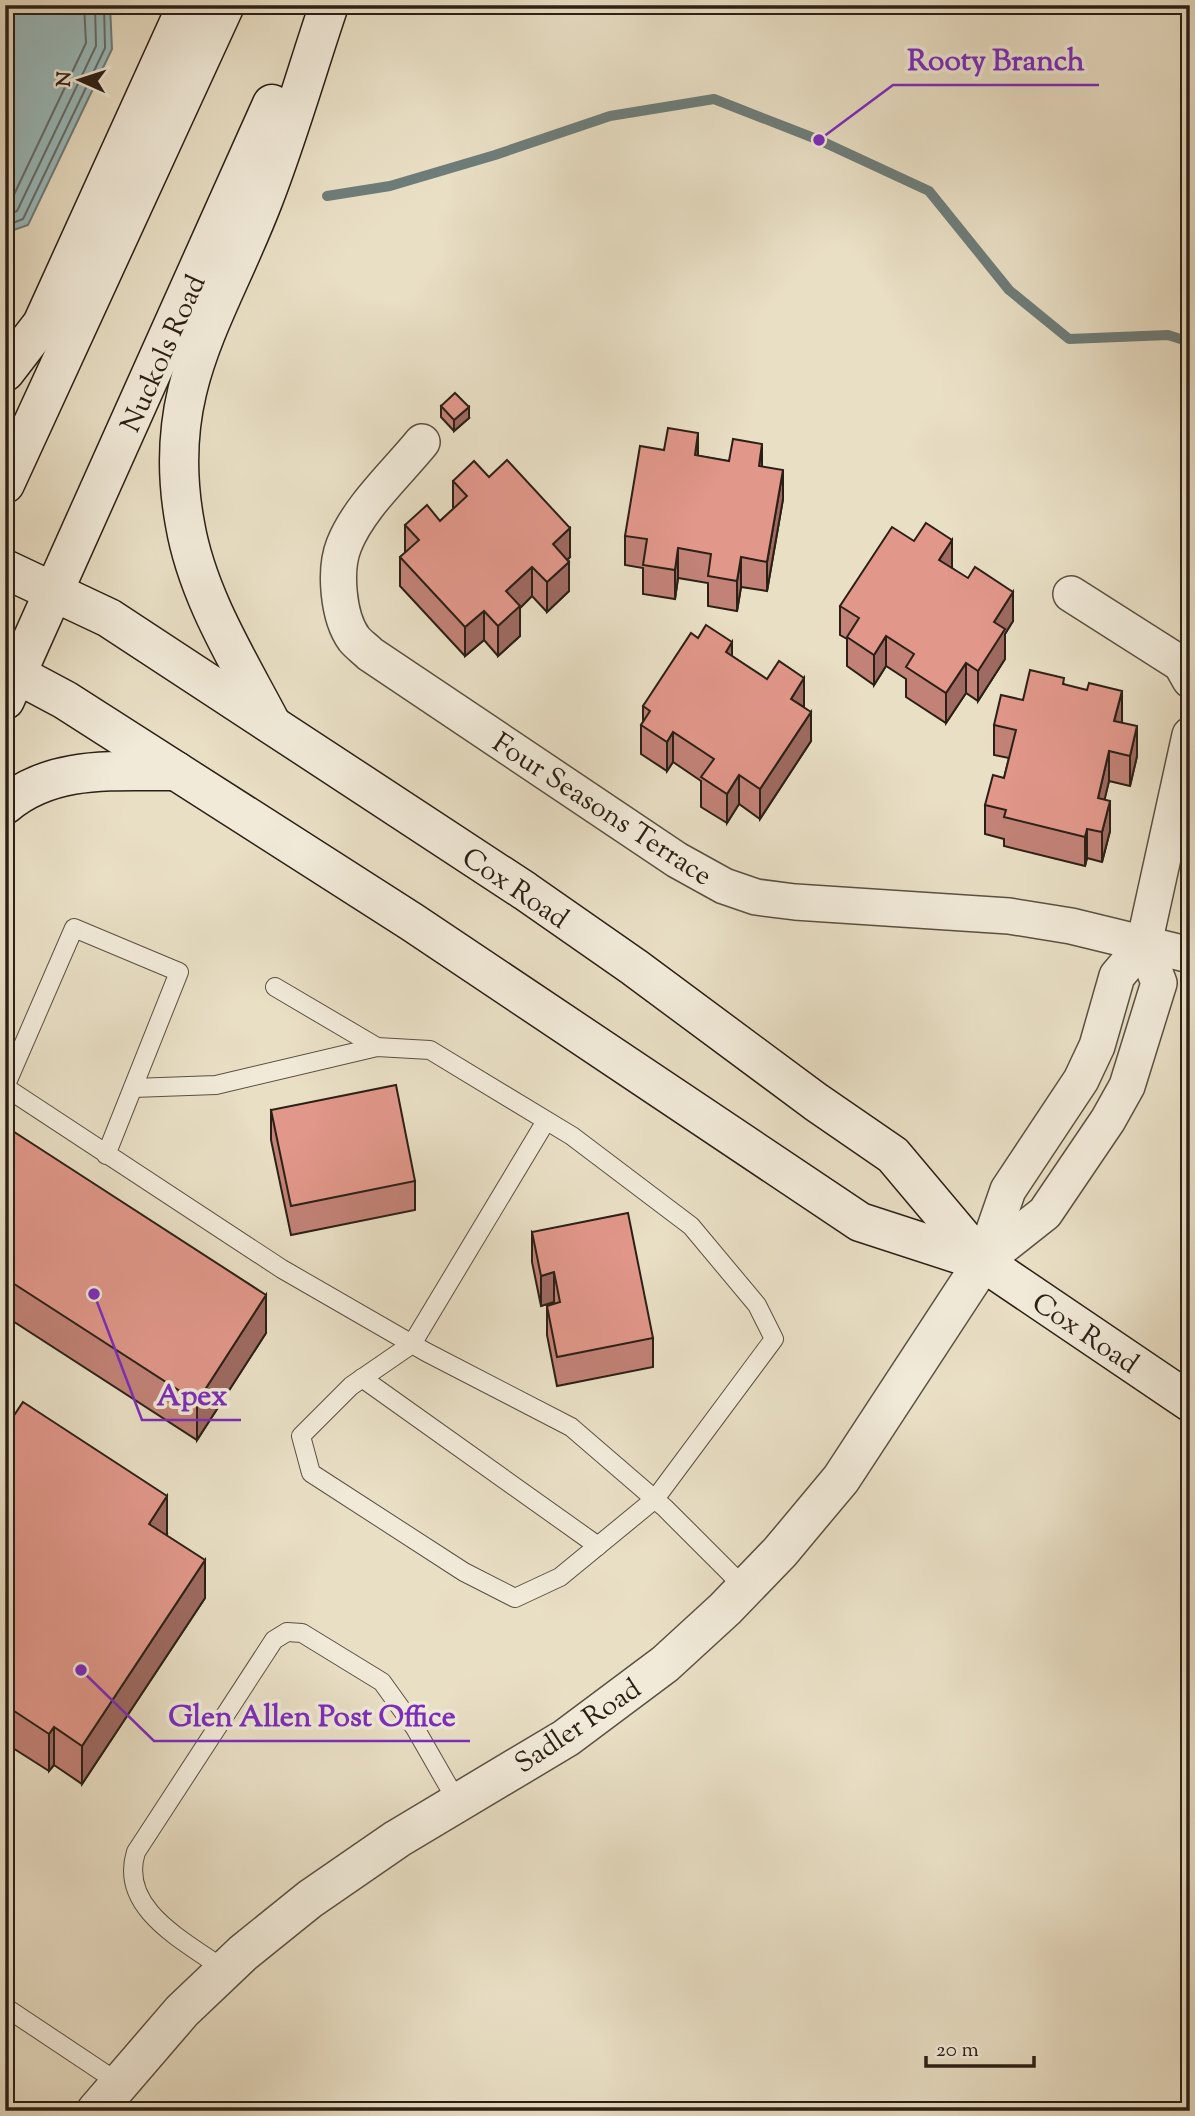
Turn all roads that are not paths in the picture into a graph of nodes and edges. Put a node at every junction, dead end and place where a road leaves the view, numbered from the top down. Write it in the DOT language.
graph roads {
  1 [pos="187,5"];
  2 [pos="225,5"];
  3 [pos="314,5"];
  4 [pos="329,5"];
  5 [pos="5,372"];
  6 [pos="422,442"];
  7 [pos="5,484"];
  8 [pos="5,569"];
  9 [pos="54,591"];
  10 [pos="1071,594"];
  11 [pos="9,680"];
  12 [pos="1190,680"];
  13 [pos="274,728"];
  14 [pos="1190,735"];
  15 [pos="176,771"];
  16 [pos="5,806"];
  17 [pos="1144,944"];
  18 [pos="1190,955"];
  19 [pos="275,987"];
  20 [pos="377,1047"];
  21 [pos="133,1088"];
  22 [pos="546,1121"];
  23 [pos="106,1155"];
  24 [pos="983,1262"];
  25 [pos="412,1344"];
  26 [pos="362,1378"];
  27 [pos="1190,1402"];
  28 [pos="656,1499"];
  29 [pos="598,1546"];
  30 [pos="745,1588"];
  31 [pos="458,1802"];
  32 [pos="225,1970"];
  33 [pos="5,2007"];
  34 [pos="107,2097"];
  1 -- 5 [label="main road"];
  2 -- 7 [label="main road"];
  3 -- 9 [label="main road, Nuckols Road"];
  4 -- 13 [label="main road"];
  6 -- 17 [label="street, Four Seasons Terrace"];
  8 -- 9 [label="main road, Cox Road"];
  9 -- 11 [label="main road, Nuckols Road"];
  9 -- 13 [label="main road, Cox Road"];
  10 -- 12 [label="street"];
  11 -- 15 [label="main road, Cox Road"];
  13 -- 24 [label="main road, Cox Road"];
  14 -- 17 [label="street"];
  15 -- 16 [label="main road"];
  15 -- 24 [label="main road, Cox Road"];
  17 -- 18 [label="street, Four Seasons Terrace"];
  17 -- 24 [label="street"];
  19 -- 20 [label="lane"];
  20 -- 21 [label="lane"];
  20 -- 22 [label="lane"];
  21 -- 23 [label="lane"];
  21 -- 23 [label="lane"];
  22 -- 25 [label="lane"];
  22 -- 28 [label="lane"];
  23 -- 25 [label="lane"];
  24 -- 27 [label="main road, Cox Road"];
  24 -- 30 [label="main road, Sadler Road"];
  25 -- 26 [label="lane"];
  25 -- 28 [label="lane"];
  26 -- 29 [label="lane"];
  26 -- 29 [label="lane"];
  28 -- 29 [label="lane"];
  28 -- 30 [label="lane"];
  30 -- 31 [label="main road, Sadler Road"];
  31 -- 32 [label="main road, Sadler Road"];
  31 -- 32 [label="lane"];
  32 -- 34 [label="main road, Sadler Road"];
  33 -- 34 [label="lane"];
}
